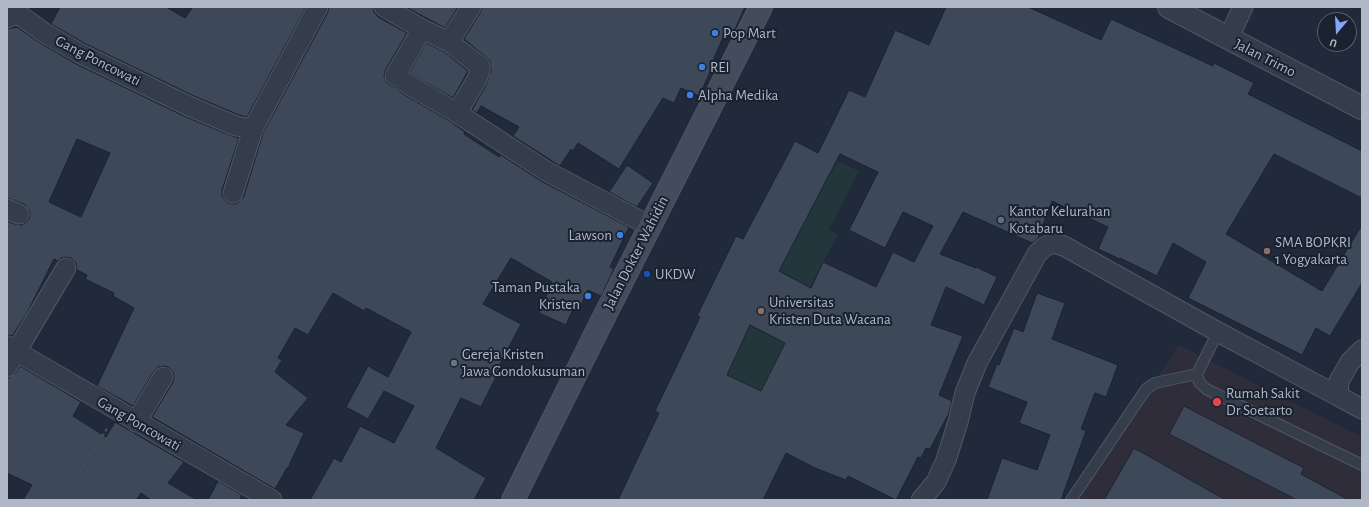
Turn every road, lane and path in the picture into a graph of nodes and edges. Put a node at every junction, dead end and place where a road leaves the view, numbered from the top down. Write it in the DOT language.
graph roads {
  1 [pos="318,7"];
  2 [pos="384,7"];
  3 [pos="472,7"];
  4 [pos="761,7"];
  5 [pos="1169,7"];
  6 [pos="1244,7"];
  7 [pos="18,14"];
  8 [pos="422,29"];
  9 [pos="1228,39"];
  10 [pos="449,42"];
  11 [pos="1362,108"];
  12 [pos="457,113"];
  13 [pos="253,129"];
  14 [pos="233,193"];
  15 [pos="650,226"];
  16 [pos="66,268"];
  17 [pos="1218,332"];
  18 [pos="1362,350"];
  19 [pos="10,355"];
  20 [pos="1197,374"];
  21 [pos="163,377"];
  22 [pos="1338,396"];
  23 [pos="1362,409"];
  24 [pos="118,412"];
  25 [pos="136,422"];
  26 [pos="1362,465"];
  27 [pos="73,482"];
  28 [pos="272,500"];
  29 [pos="513,500"];
  30 [pos="921,500"];
  31 [pos="1071,500"];
  1 -- 13 [label="street"];
  2 -- 8 [label="street"];
  3 -- 10 [label="street"];
  4 -- 15 [label="main road, Jalan Dokter Wahidin"];
  5 -- 9 [label="street, Jalan Trimo"];
  6 -- 9 [label="street"];
  7 -- 13 [label="street, Gang Poncowati"];
  8 -- 10 [label="street"];
  8 -- 12 [label="street"];
  9 -- 11 [label="street, Jalan Trimo"];
  10 -- 12 [label="street"];
  12 -- 15 [label="street"];
  13 -- 14 [label="street"];
  15 -- 29 [label="main road, Jalan Dokter Wahidin"];
  16 -- 19 [label="street"];
  17 -- 20 [label="lane"];
  17 -- 22 [label="street"];
  17 -- 30 [label="street"];
  18 -- 22 [label="street"];
  19 -- 24 [label="street, Gang Poncowati"];
  20 -- 26 [label="lane"];
  20 -- 31 [label="lane"];
  21 -- 25 [label="street"];
  22 -- 23 [label="street"];
  24 -- 25 [label="street, Gang Poncowati"];
  24 -- 27 [label="path"];
  25 -- 28 [label="street, Gang Poncowati"];
}
